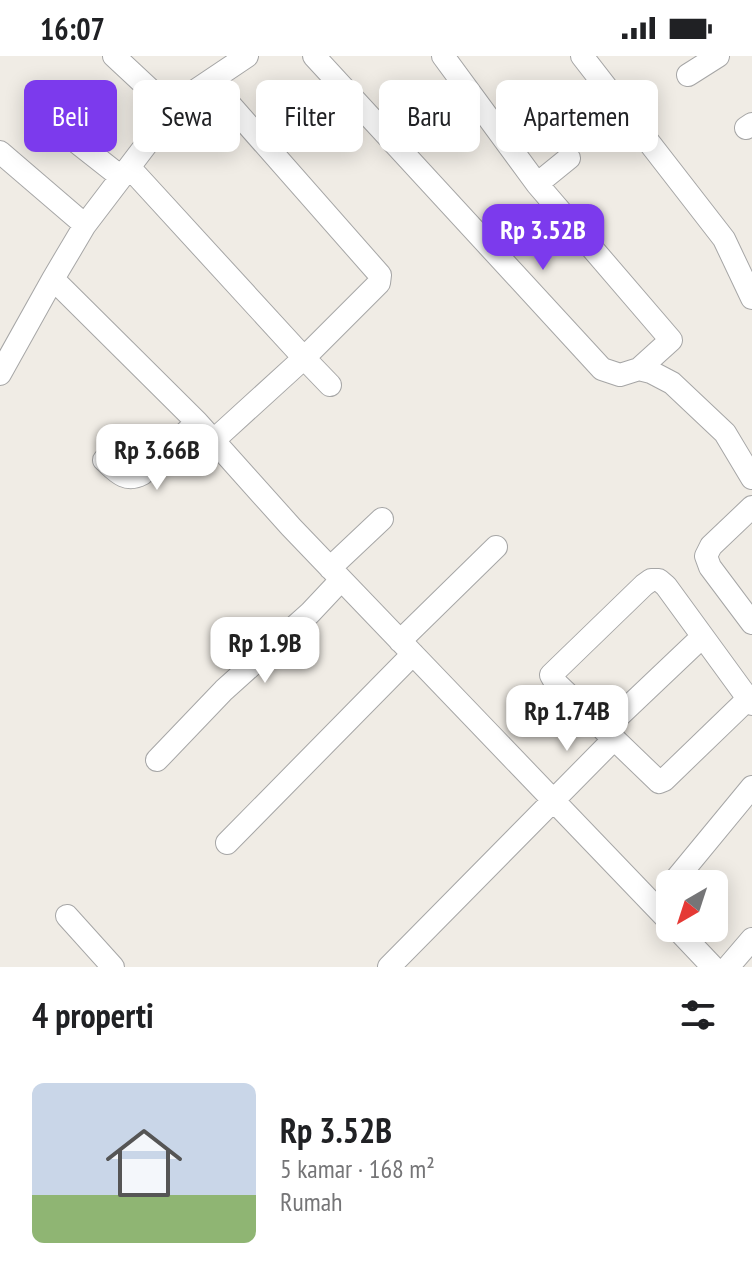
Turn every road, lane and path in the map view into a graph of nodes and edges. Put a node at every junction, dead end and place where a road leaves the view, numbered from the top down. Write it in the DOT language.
graph roads {
  1 [pos="114,56"];
  2 [pos="247,56"];
  3 [pos="314,56"];
  4 [pos="443,56"];
  5 [pos="582,56"];
  6 [pos="718,56"];
  7 [pos="688,75"];
  8 [pos="140,80"];
  9 [pos="213,80"];
  10 [pos="240,116"];
  11 [pos="0,152"];
  12 [pos="96,152"];
  13 [pos="141,152"];
  14 [pos="569,158"];
  15 [pos="125,172"];
  16 [pos="537,184"];
  17 [pos="85,225"];
  18 [pos="53,279"];
  19 [pos="752,298"];
  20 [pos="304,358"];
  21 [pos="639,369"];
  22 [pos="0,374"];
  23 [pos="330,385"];
  24 [pos="197,422"];
  25 [pos="214,440"];
  26 [pos="104,460"];
  27 [pos="752,478"];
  28 [pos="752,507"];
  29 [pos="382,519"];
  30 [pos="496,547"];
  31 [pos="335,574"];
  32 [pos="752,623"];
  33 [pos="702,637"];
  34 [pos="407,648"];
  35 [pos="750,702"];
  36 [pos="609,735"];
  37 [pos="157,760"];
  38 [pos="752,787"];
  39 [pos="552,800"];
  40 [pos="227,843"];
  41 [pos="683,870"];
  42 [pos="656,908"];
  43 [pos="67,916"];
  44 [pos="752,939"];
  45 [pos="689,942"];
  46 [pos="113,967"];
  47 [pos="389,967"];
  48 [pos="713,967"];
  49 [pos="728,967"];
  1 -- 8 [label="street"];
  2 -- 9 [label="street"];
  3 -- 21 [label="street"];
  4 -- 16 [label="street"];
  5 -- 19 [label="street"];
  6 -- 7 [label="street"];
  10 -- 20 [label="street"];
  11 -- 17 [label="street"];
  12 -- 15 [label="street"];
  13 -- 15 [label="street"];
  14 -- 16 [label="street"];
  15 -- 17 [label="street"];
  15 -- 20 [label="street"];
  16 -- 21 [label="street"];
  17 -- 18 [label="street"];
  18 -- 22 [label="street"];
  18 -- 24 [label="street"];
  20 -- 23 [label="street"];
  20 -- 25 [label="street"];
  21 -- 27 [label="street"];
  24 -- 25 [label="street"];
  24 -- 26 [label="street"];
  25 -- 31 [label="street"];
  28 -- 32 [label="street"];
  29 -- 31 [label="street"];
  30 -- 34 [label="street"];
  31 -- 34 [label="street"];
  31 -- 37 [label="street"];
  33 -- 35 [label="street"];
  33 -- 36 [label="street"];
  33 -- 36 [label="street"];
  34 -- 39 [label="street"];
  34 -- 40 [label="street"];
  35 -- 36 [label="street"];
  36 -- 39 [label="street"];
  38 -- 41 [label="street"];
  39 -- 42 [label="street"];
  39 -- 47 [label="street"];
  43 -- 46 [label="street"];
  44 -- 49 [label="street"];
  45 -- 48 [label="street"];
}
